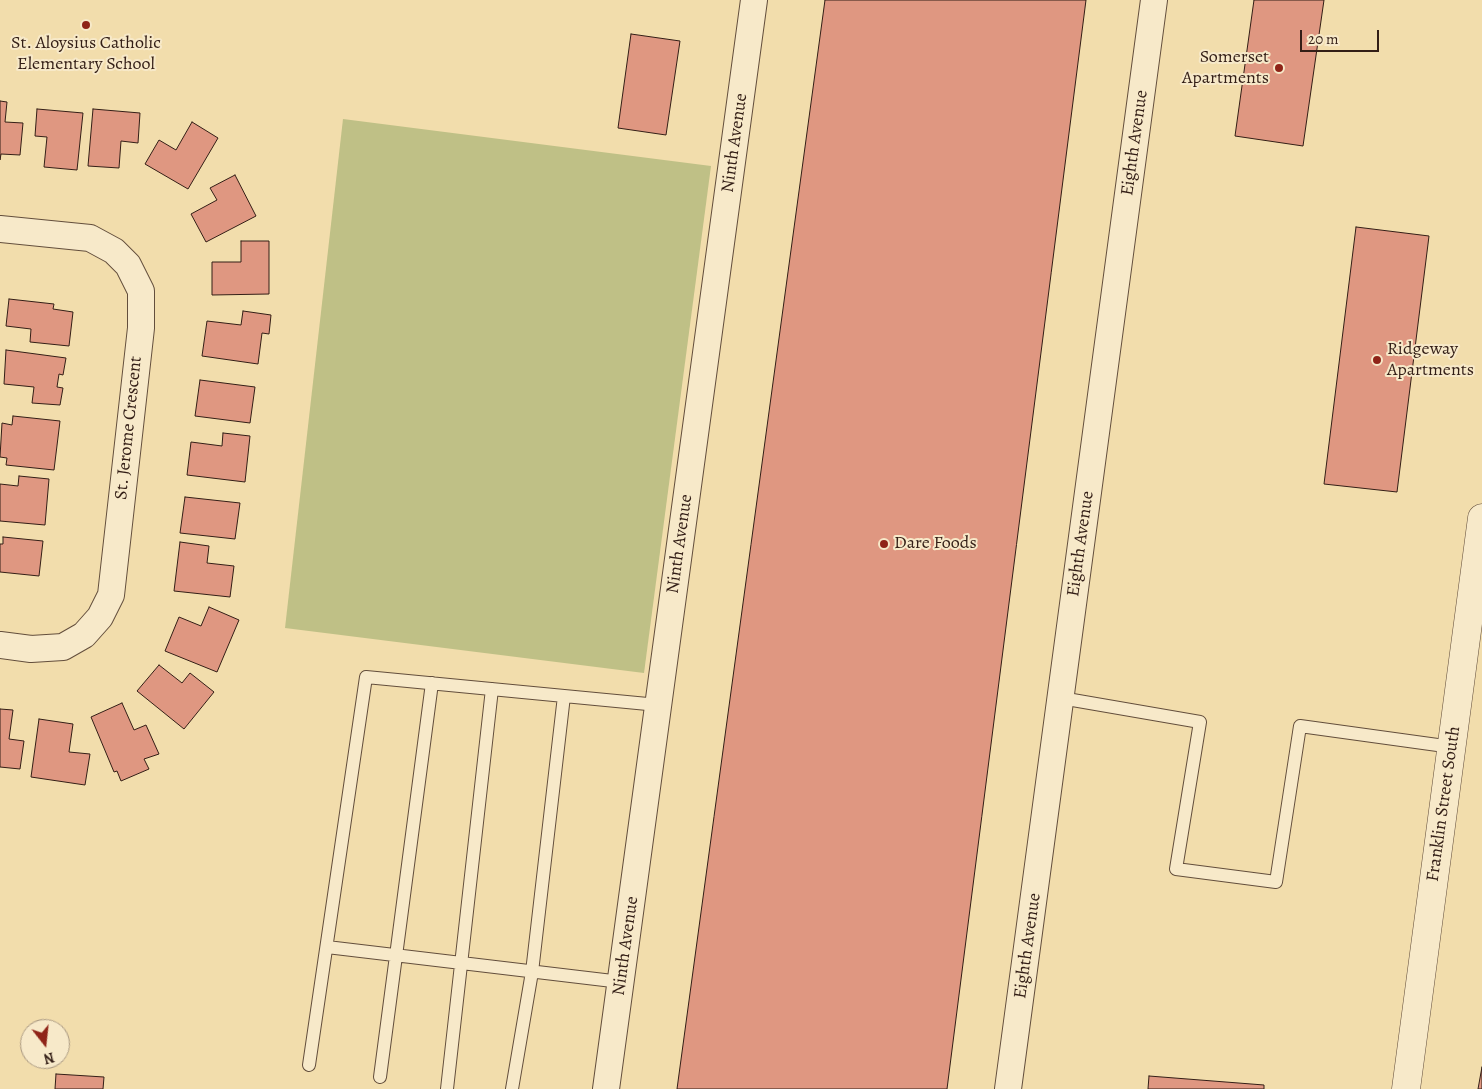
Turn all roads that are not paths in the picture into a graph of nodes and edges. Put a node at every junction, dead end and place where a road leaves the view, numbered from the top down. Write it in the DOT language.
graph roads {
  1 [pos="754,0"];
  2 [pos="1154,0"];
  3 [pos="0,229"];
  4 [pos="1482,518"];
  5 [pos="0,645"];
  6 [pos="432,684"];
  7 [pos="492,689"];
  8 [pos="564,696"];
  9 [pos="1061,698"];
  10 [pos="658,705"];
  11 [pos="1452,747"];
  12 [pos="327,947"];
  13 [pos="396,955"];
  14 [pos="461,963"];
  15 [pos="532,972"];
  16 [pos="621,982"];
  17 [pos="310,1065"];
  18 [pos="380,1077"];
  19 [pos="447,1089"];
  20 [pos="512,1089"];
  21 [pos="606,1089"];
  22 [pos="1008,1089"];
  23 [pos="1406,1089"];
  1 -- 10 [label="street, Ninth Avenue"];
  2 -- 9 [label="street, Eighth Avenue"];
  3 -- 5 [label="street, St. Jerome Crescent"];
  4 -- 11 [label="street, Franklin Street South"];
  6 -- 7 [label="lane"];
  6 -- 12 [label="lane"];
  6 -- 13 [label="lane"];
  7 -- 8 [label="lane"];
  7 -- 14 [label="lane"];
  8 -- 10 [label="lane"];
  8 -- 15 [label="lane"];
  9 -- 11 [label="lane"];
  9 -- 22 [label="street, Eighth Avenue"];
  10 -- 16 [label="street, Ninth Avenue"];
  11 -- 23 [label="street, Franklin Street South"];
  12 -- 13 [label="lane"];
  12 -- 17 [label="lane"];
  13 -- 14 [label="lane"];
  13 -- 18 [label="lane"];
  14 -- 15 [label="lane"];
  14 -- 19 [label="lane"];
  15 -- 16 [label="lane"];
  15 -- 20 [label="lane"];
  16 -- 21 [label="street, Ninth Avenue"];
}
